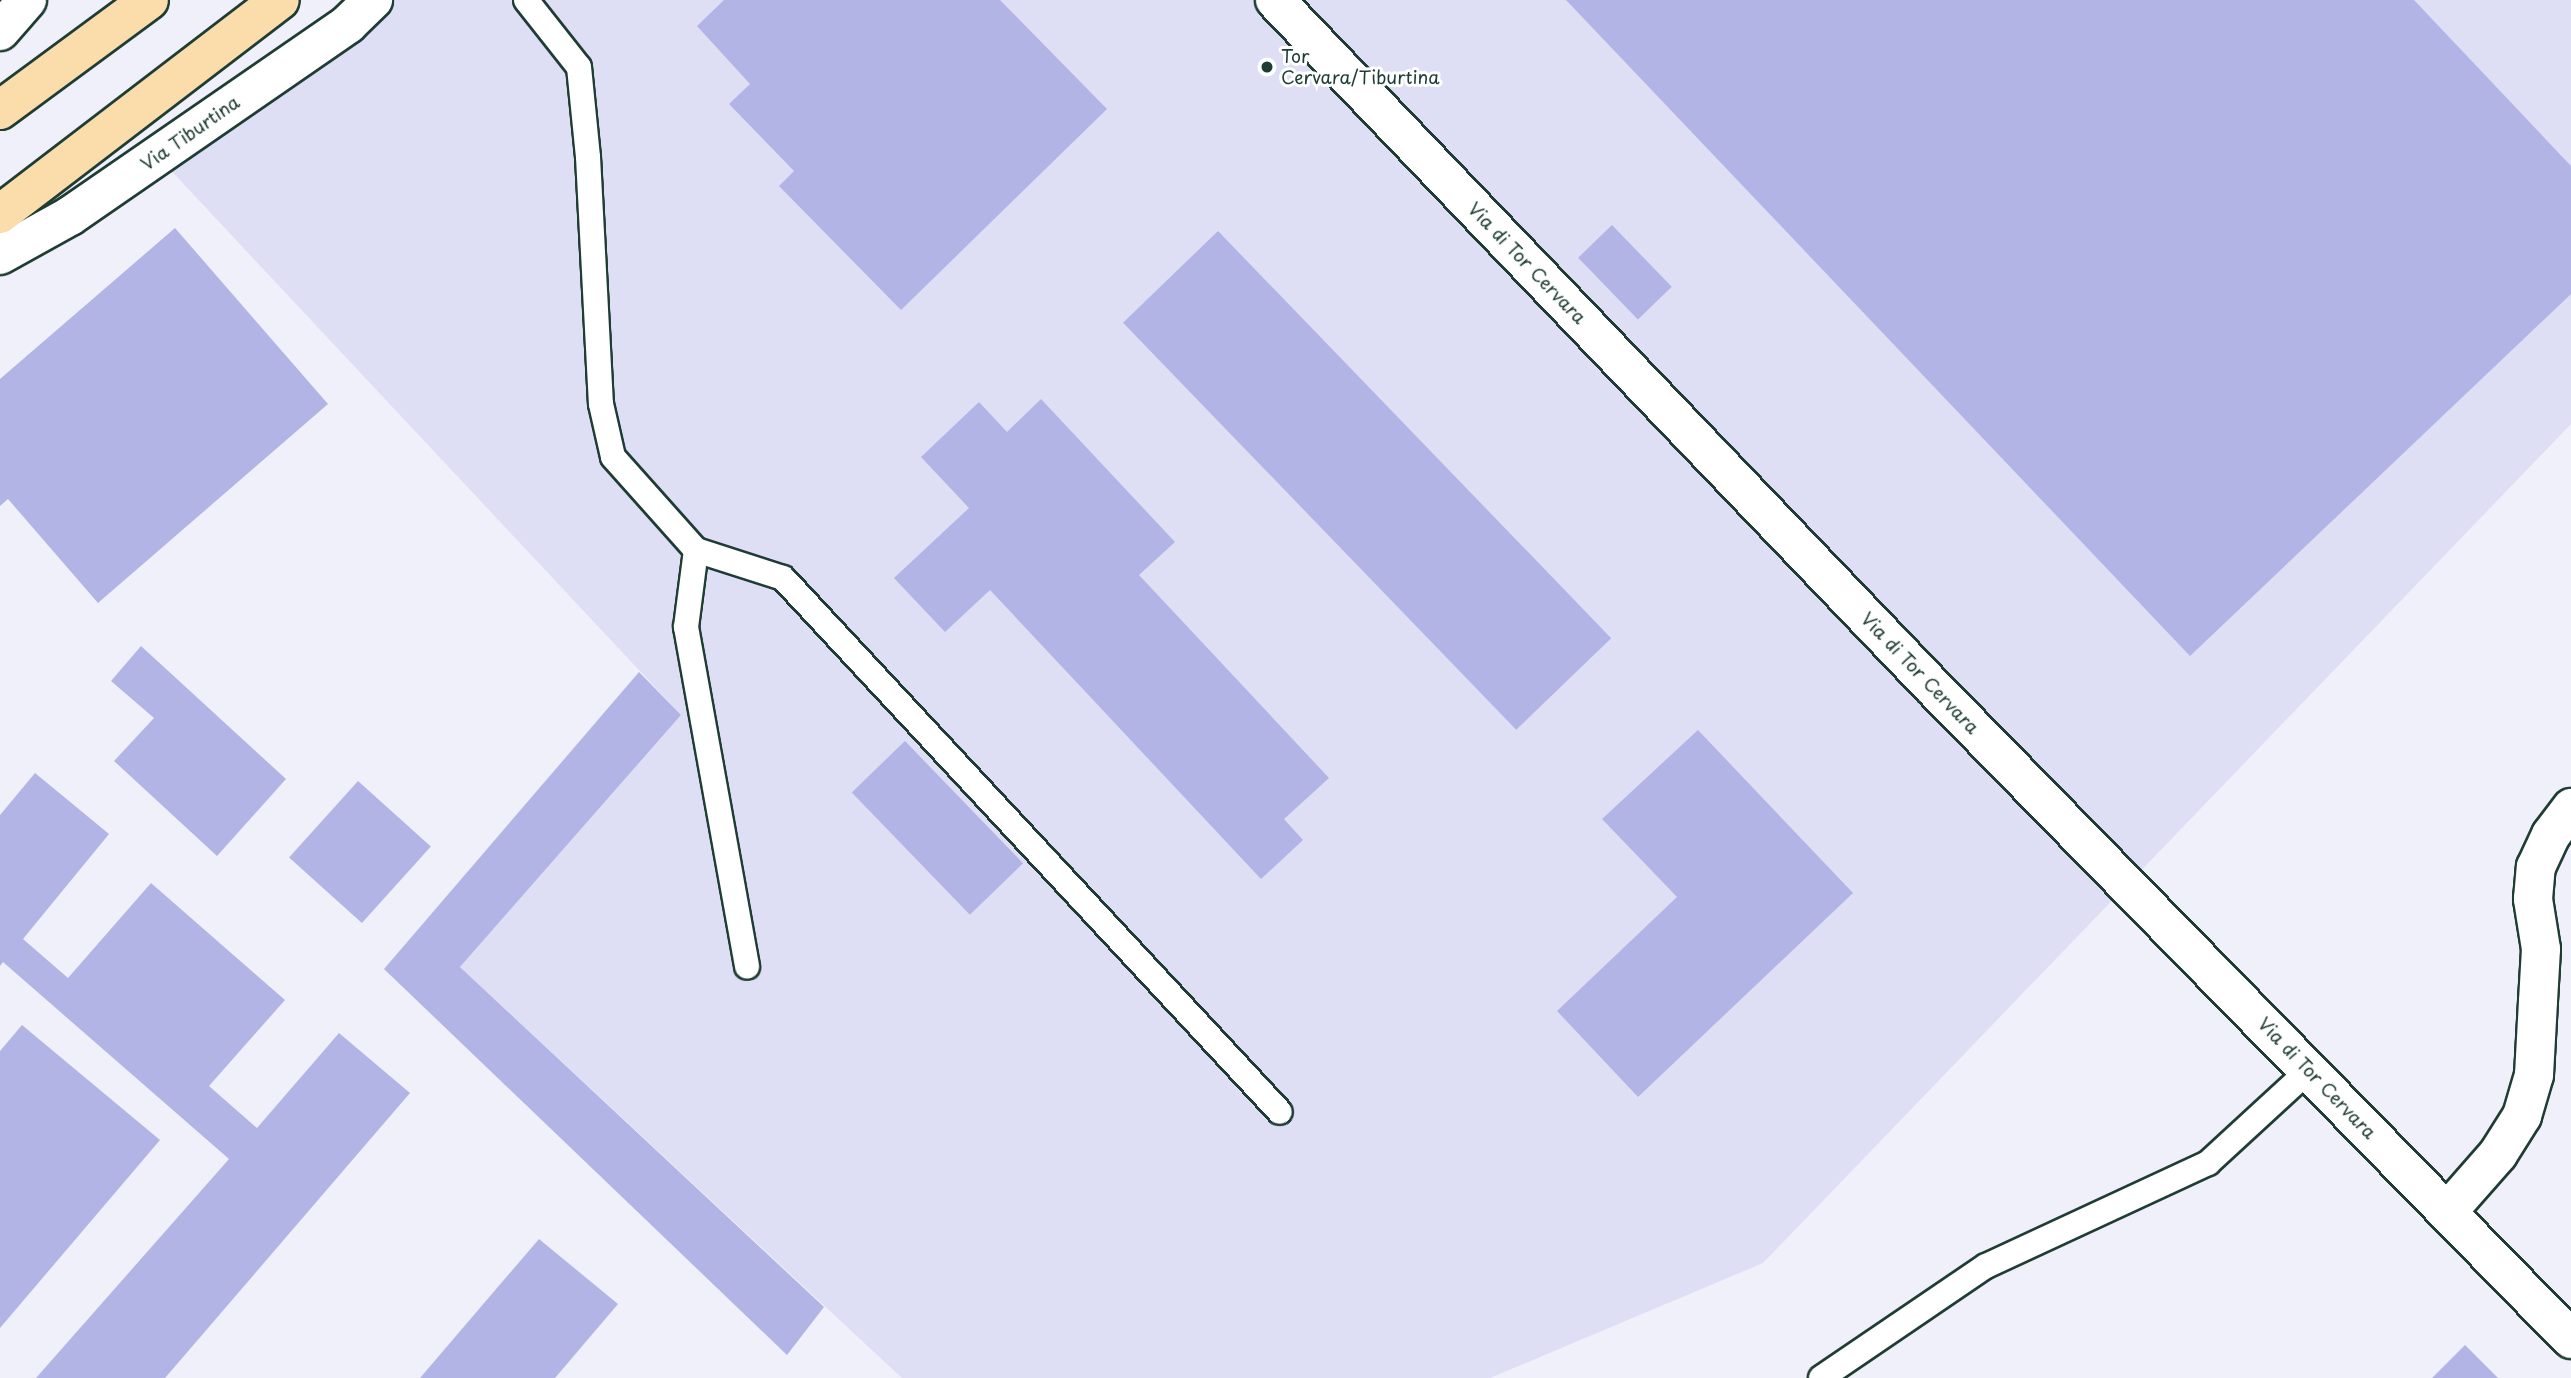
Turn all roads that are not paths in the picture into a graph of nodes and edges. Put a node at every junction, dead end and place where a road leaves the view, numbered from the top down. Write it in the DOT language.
graph roads {
  1 [pos="27,0"];
  2 [pos="117,0"];
  3 [pos="149,0"];
  4 [pos="280,0"];
  5 [pos="373,0"];
  6 [pos="526,0"];
  7 [pos="1275,0"];
  8 [pos="0,31"];
  9 [pos="94,41"];
  10 [pos="0,110"];
  11 [pos="0,214"];
  12 [pos="0,255"];
  13 [pos="696,550"];
  14 [pos="2571,808"];
  15 [pos="747,967"];
  16 [pos="2309,1070"];
  17 [pos="1280,1112"];
  18 [pos="2448,1211"];
  19 [pos="2571,1339"];
  20 [pos="1821,1378"];
  1 -- 8 [label="street"];
  2 -- 9 [label="street"];
  3 -- 9 [label="main road"];
  4 -- 11 [label="main road"];
  5 -- 12 [label="street, Via Tiburtina"];
  6 -- 13 [label="lane"];
  7 -- 16 [label="street, Via di Tor Cervara"];
  9 -- 10 [label="main road"];
  13 -- 15 [label="lane"];
  13 -- 17 [label="lane"];
  14 -- 18 [label="street"];
  16 -- 18 [label="street, Via di Tor Cervara"];
  16 -- 20 [label="lane"];
  18 -- 19 [label="street, Via di Tor Cervara"];
}
